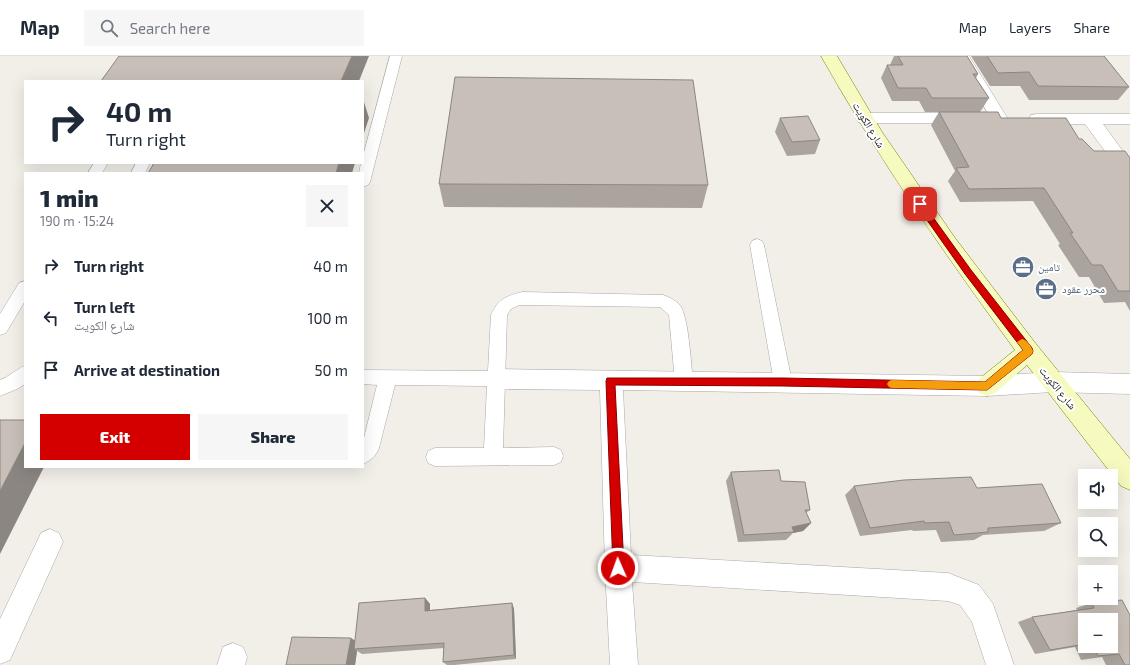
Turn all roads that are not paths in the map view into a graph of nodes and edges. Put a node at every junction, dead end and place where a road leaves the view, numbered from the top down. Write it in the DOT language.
graph roads {
  1 [pos="396,56"];
  2 [pos="829,56"];
  3 [pos="961,56"];
  4 [pos="864,118"];
  5 [pos="1012,119"];
  6 [pos="1090,119"];
  7 [pos="1130,119"];
  8 [pos="1130,173"];
  9 [pos="364,178"];
  10 [pos="757,245"];
  11 [pos="24,289"];
  12 [pos="0,328"];
  13 [pos="1028,351"];
  14 [pos="24,374"];
  15 [pos="364,377"];
  16 [pos="388,378"];
  17 [pos="496,379"];
  18 [pos="611,381"];
  19 [pos="684,382"];
  20 [pos="783,382"];
  21 [pos="1053,382"];
  22 [pos="1130,384"];
  23 [pos="987,386"];
  24 [pos="0,388"];
  25 [pos="364,454"];
  26 [pos="554,456"];
  27 [pos="493,457"];
  28 [pos="435,458"];
  29 [pos="1130,478"];
  30 [pos="50,542"];
  31 [pos="618,568"];
  32 [pos="0,650"];
  33 [pos="624,665"];
  34 [pos="1000,665"];
  1 -- 9 [label="lane"];
  2 -- 4 [label="main road, شارع الكويت"];
  3 -- 5 [label="street"];
  4 -- 5 [label="street"];
  4 -- 13 [label="main road, شارع الكويت"];
  5 -- 6 [label="street"];
  6 -- 7 [label="street"];
  6 -- 8 [label="street"];
  10 -- 20 [label="lane"];
  11 -- 12 [label="lane"];
  13 -- 21 [label="main road, شارع الكويت"];
  13 -- 23 [label="main road"];
  14 -- 24 [label="lane"];
  15 -- 16 [label="lane"];
  16 -- 17 [label="lane"];
  16 -- 25 [label="lane"];
  17 -- 18 [label="street"];
  17 -- 19 [label="lane"];
  17 -- 27 [label="lane"];
  18 -- 19 [label="street"];
  18 -- 31 [label="street"];
  19 -- 20 [label="street"];
  20 -- 23 [label="street"];
  21 -- 22 [label="street"];
  21 -- 23 [label="street"];
  21 -- 29 [label="main road, شارع الكويت"];
  26 -- 27 [label="lane"];
  27 -- 28 [label="lane"];
  30 -- 32 [label="street"];
  31 -- 33 [label="street"];
  31 -- 34 [label="street"];
}
